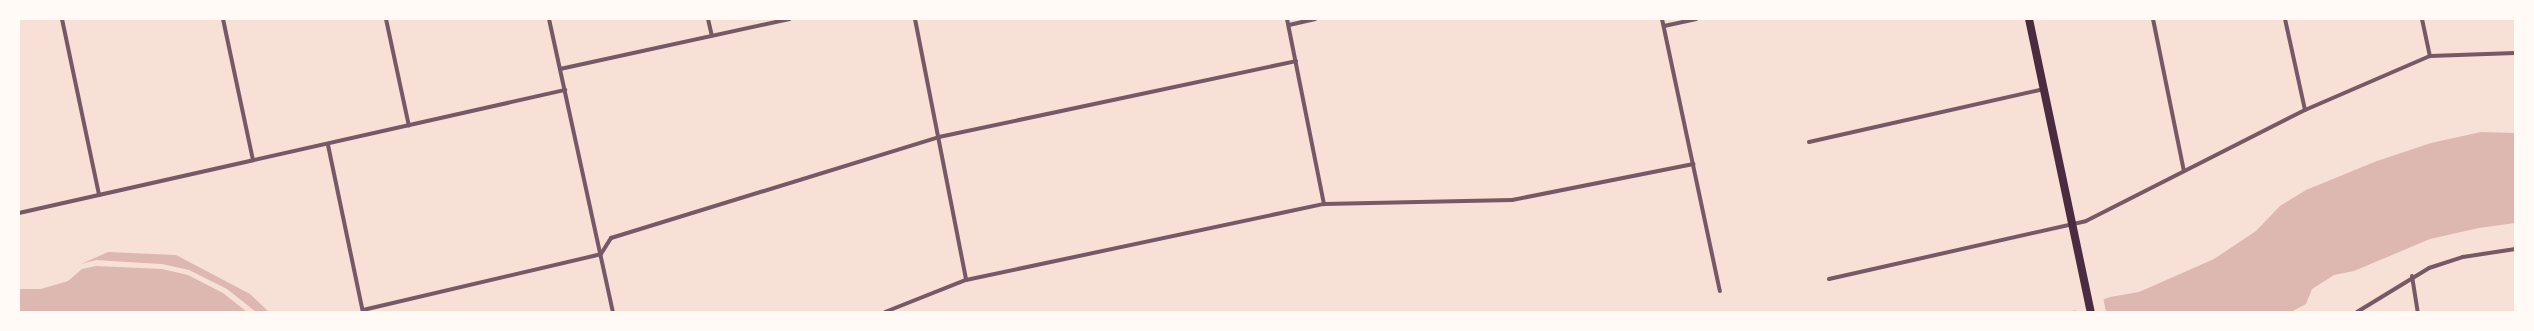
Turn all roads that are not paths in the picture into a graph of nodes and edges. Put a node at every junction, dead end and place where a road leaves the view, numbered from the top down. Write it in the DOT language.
graph roads {
  1 [pos="62,19"];
  2 [pos="223,19"];
  3 [pos="386,19"];
  4 [pos="549,19"];
  5 [pos="708,19"];
  6 [pos="790,19"];
  7 [pos="915,19"];
  8 [pos="1287,19"];
  9 [pos="1315,19"];
  10 [pos="1662,19"];
  11 [pos="1696,19"];
  12 [pos="2029,19"];
  13 [pos="2153,19"];
  14 [pos="2285,19"];
  15 [pos="2422,19"];
  16 [pos="1288,25"];
  17 [pos="1664,26"];
  18 [pos="712,36"];
  19 [pos="2515,53"];
  20 [pos="2430,56"];
  21 [pos="1296,61"];
  22 [pos="560,69"];
  23 [pos="2044,89"];
  24 [pos="565,90"];
  25 [pos="2305,110"];
  26 [pos="409,126"];
  27 [pos="939,137"];
  28 [pos="1809,142"];
  29 [pos="328,145"];
  30 [pos="253,160"];
  31 [pos="1693,164"];
  32 [pos="2184,171"];
  33 [pos="99,195"];
  34 [pos="1324,204"];
  35 [pos="19,213"];
  36 [pos="2072,226"];
  37 [pos="2515,249"];
  38 [pos="601,254"];
  39 [pos="2412,276"];
  40 [pos="1829,279"];
  41 [pos="966,280"];
  42 [pos="1720,291"];
  43 [pos="363,311"];
  44 [pos="613,312"];
  45 [pos="885,312"];
  46 [pos="2091,312"];
  47 [pos="2357,312"];
  48 [pos="2418,312"];
  1 -- 33 [label="street"];
  2 -- 30 [label="street"];
  3 -- 26 [label="street"];
  4 -- 22 [label="street"];
  5 -- 18 [label="street"];
  6 -- 18 [label="street"];
  7 -- 27 [label="street"];
  8 -- 16 [label="street"];
  9 -- 16 [label="street"];
  10 -- 17 [label="street"];
  11 -- 17 [label="street"];
  12 -- 23 [label="main road"];
  13 -- 32 [label="street"];
  14 -- 25 [label="street"];
  15 -- 20 [label="street"];
  16 -- 21 [label="street"];
  17 -- 31 [label="street"];
  18 -- 22 [label="street"];
  19 -- 20 [label="street"];
  20 -- 25 [label="street"];
  21 -- 27 [label="street"];
  21 -- 34 [label="street"];
  22 -- 24 [label="street"];
  23 -- 28 [label="street"];
  23 -- 36 [label="main road"];
  24 -- 26 [label="street"];
  24 -- 38 [label="street"];
  25 -- 32 [label="street"];
  26 -- 29 [label="street"];
  27 -- 38 [label="street"];
  27 -- 41 [label="street"];
  29 -- 30 [label="street"];
  29 -- 43 [label="street"];
  30 -- 33 [label="street"];
  31 -- 34 [label="street"];
  31 -- 42 [label="street"];
  32 -- 36 [label="street"];
  33 -- 35 [label="street"];
  34 -- 41 [label="street"];
  36 -- 40 [label="street"];
  36 -- 46 [label="main road"];
  37 -- 39 [label="street"];
  38 -- 43 [label="street"];
  38 -- 44 [label="street"];
  39 -- 47 [label="street"];
  39 -- 48 [label="street"];
  41 -- 45 [label="street"];
}
